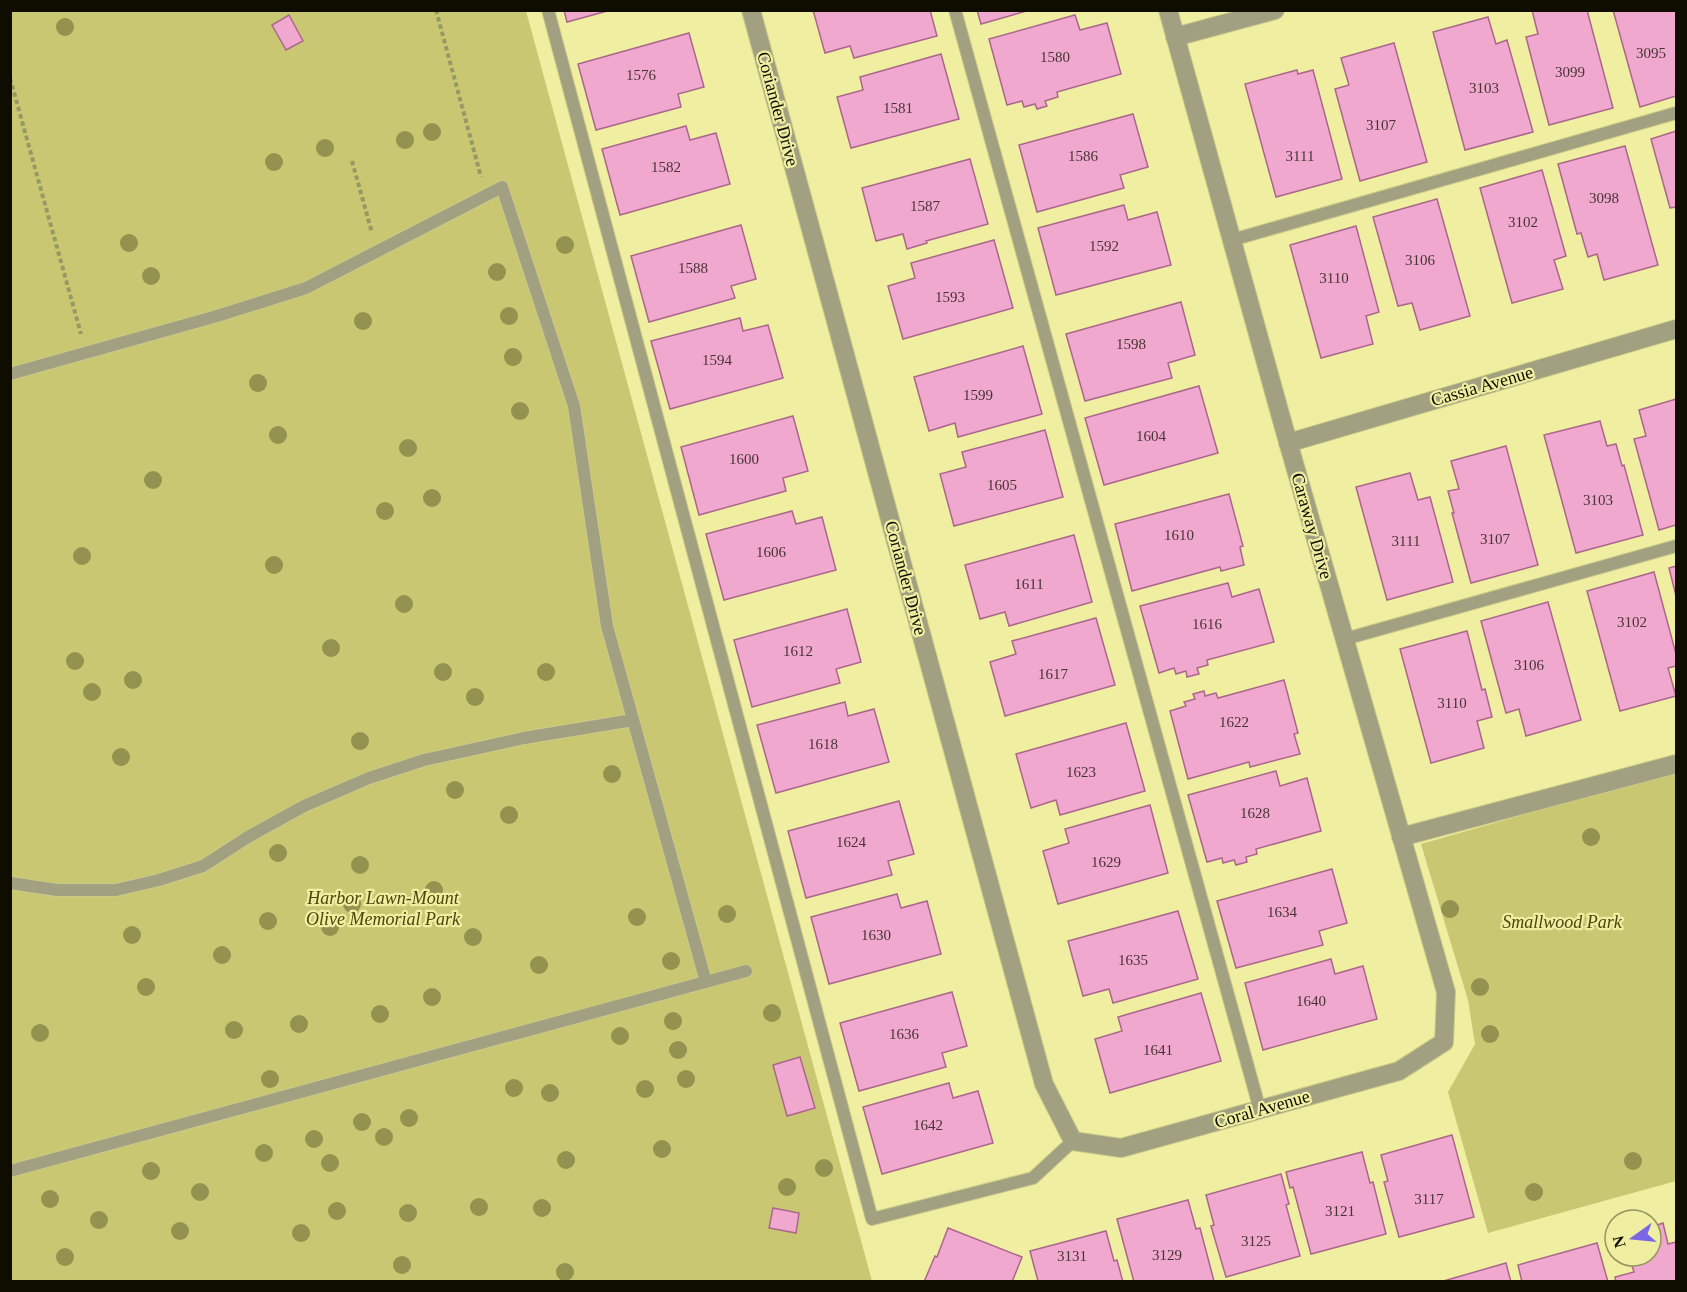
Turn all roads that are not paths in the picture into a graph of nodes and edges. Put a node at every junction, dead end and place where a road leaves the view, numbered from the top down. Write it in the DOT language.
graph roads {
  1 [pos="548,10"];
  2 [pos="751,10"];
  3 [pos="956,10"];
  4 [pos="1168,10"];
  5 [pos="1275,10"];
  6 [pos="1175,37"];
  7 [pos="1677,113"];
  8 [pos="1232,240"];
  9 [pos="1677,329"];
  10 [pos="10,374"];
  11 [pos="1288,443"];
  12 [pos="1677,546"];
  13 [pos="1344,639"];
  14 [pos="633,720"];
  15 [pos="1677,764"];
  16 [pos="1401,837"];
  17 [pos="10,883"];
  18 [pos="746,971"];
  19 [pos="706,982"];
  20 [pos="1444,1042"];
  21 [pos="1260,1110"];
  22 [pos="1073,1141"];
  23 [pos="10,1171"];
  1 -- 22 [label="lane"];
  2 -- 22 [label="street, Coriander Drive"];
  3 -- 21 [label="lane"];
  4 -- 6 [label="street, Caraway Drive"];
  5 -- 6 [label="street"];
  6 -- 8 [label="street, Caraway Drive"];
  7 -- 8 [label="lane"];
  8 -- 11 [label="street, Caraway Drive"];
  9 -- 11 [label="street, Cassia Avenue"];
  10 -- 14 [label="lane"];
  11 -- 13 [label="street, Caraway Drive"];
  12 -- 13 [label="lane"];
  13 -- 16 [label="street, Caraway Drive"];
  14 -- 17 [label="lane"];
  14 -- 19 [label="lane"];
  15 -- 16 [label="street"];
  16 -- 20 [label="street, Caraway Drive"];
  18 -- 19 [label="lane"];
  19 -- 23 [label="lane"];
  20 -- 21 [label="street, Coral Avenue"];
  21 -- 22 [label="street, Coral Avenue"];
}
